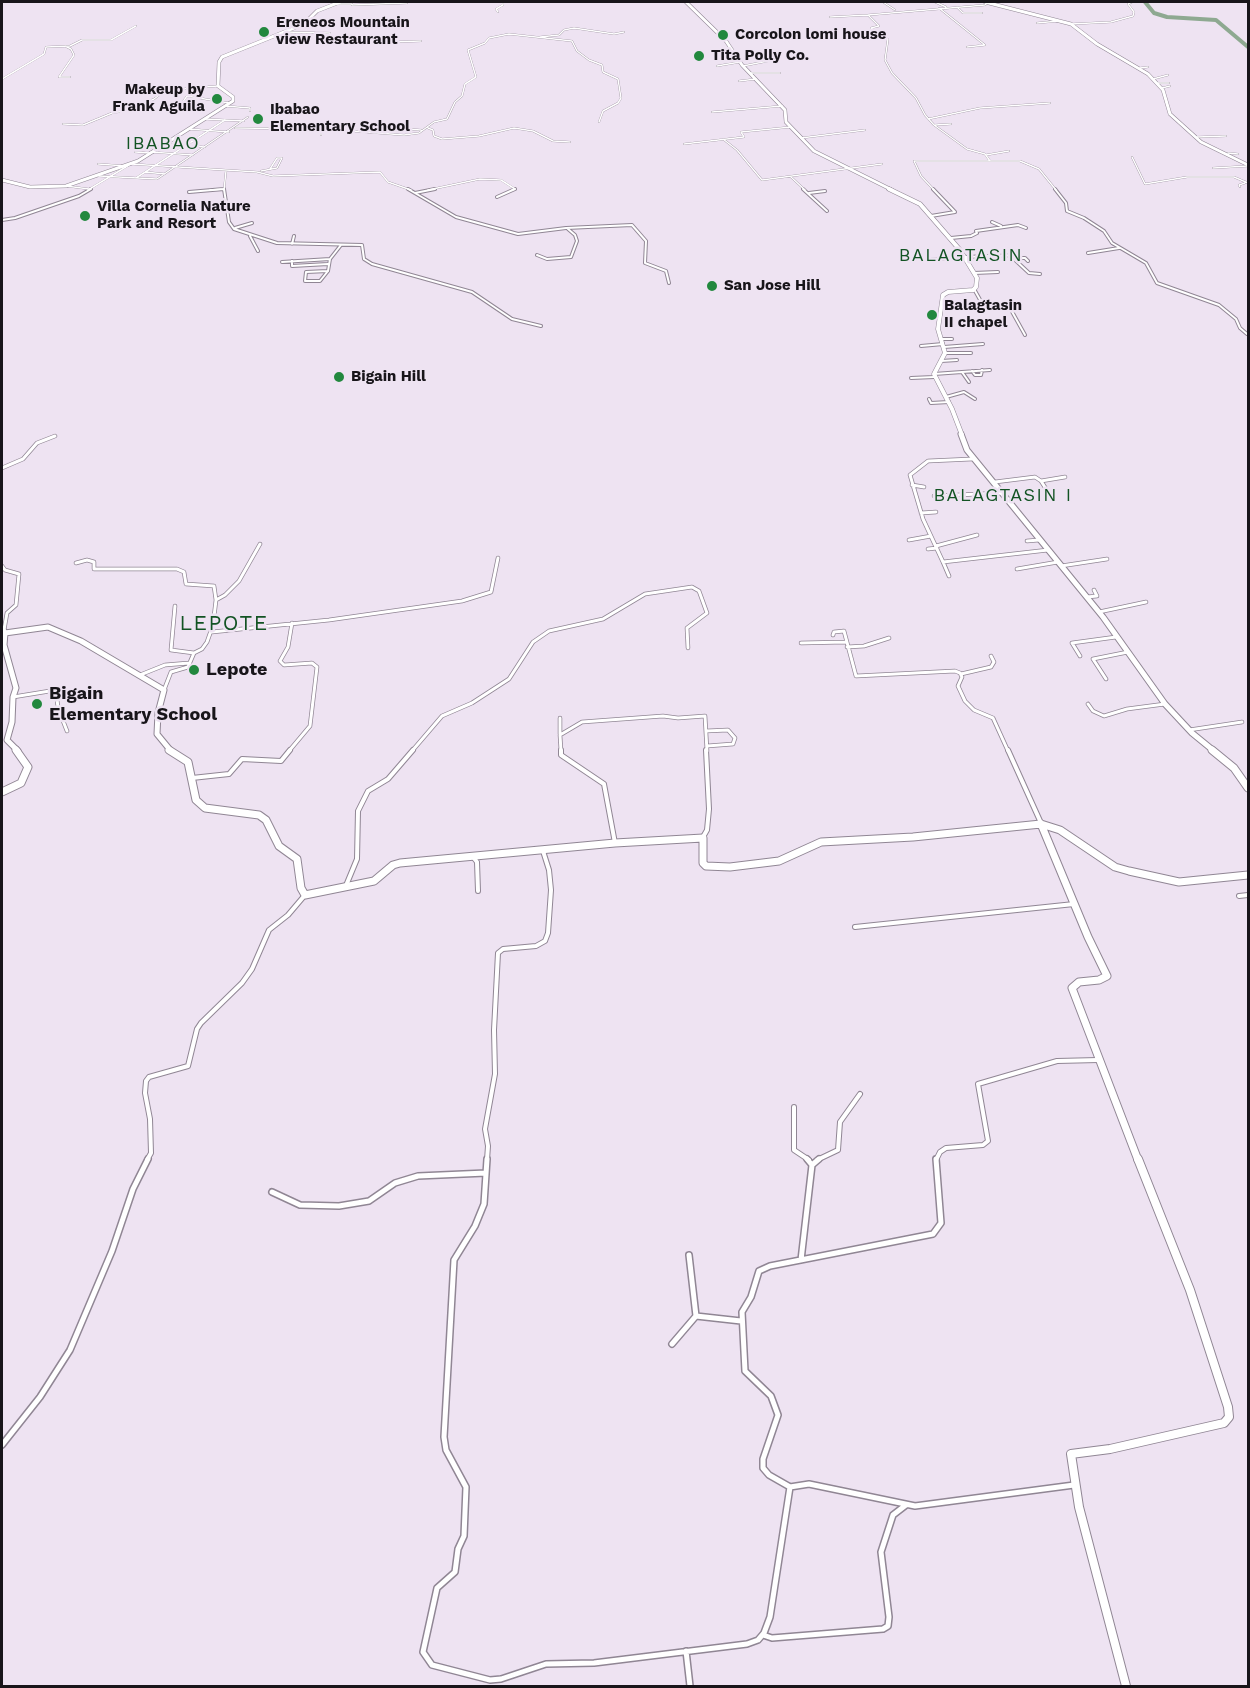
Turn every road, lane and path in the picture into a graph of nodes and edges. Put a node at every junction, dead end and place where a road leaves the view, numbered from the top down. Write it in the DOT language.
graph roads {
  1 [pos="340,2"];
  2 [pos="388,2"];
  3 [pos="503,2"];
  4 [pos="686,2"];
  5 [pos="883,2"];
  6 [pos="935,2"];
  7 [pos="987,2"];
  8 [pos="1132,2"];
  9 [pos="384,3"];
  10 [pos="407,3"];
  11 [pos="335,4"];
  12 [pos="352,5"];
  13 [pos="947,7"];
  14 [pos="956,7"];
  15 [pos="939,8"];
  16 [pos="352,10"];
  17 [pos="896,11"];
  18 [pos="498,12"];
  19 [pos="982,13"];
  20 [pos="868,15"];
  21 [pos="830,17"];
  22 [pos="1060,21"];
  23 [pos="306,22"];
  24 [pos="322,22"];
  25 [pos="1037,23"];
  26 [pos="1071,24"];
  27 [pos="136,26"];
  28 [pos="281,32"];
  29 [pos="624,32"];
  30 [pos="376,35"];
  31 [pos="318,36"];
  32 [pos="330,37"];
  33 [pos="364,37"];
  34 [pos="540,37"];
  35 [pos="343,38"];
  36 [pos="348,38"];
  37 [pos="384,38"];
  38 [pos="421,41"];
  39 [pos="363,43"];
  40 [pos="375,43"];
  41 [pos="384,43"];
  42 [pos="342,44"];
  43 [pos="65,46"];
  44 [pos="967,47"];
  45 [pos="773,60"];
  46 [pos="741,64"];
  47 [pos="717,66"];
  48 [pos="1148,67"];
  49 [pos="1140,68"];
  50 [pos="750,73"];
  51 [pos="780,73"];
  52 [pos="1168,75"];
  53 [pos="71,76"];
  54 [pos="2,79"];
  55 [pos="757,79"];
  56 [pos="1153,79"];
  57 [pos="739,81"];
  58 [pos="1158,83"];
  59 [pos="218,86"];
  60 [pos="194,88"];
  61 [pos="1162,88"];
  62 [pos="187,96"];
  63 [pos="229,103"];
  64 [pos="1050,103"];
  65 [pos="225,106"];
  66 [pos="782,106"];
  67 [pos="177,111"];
  68 [pos="250,111"];
  69 [pos="712,112"];
  70 [pos="248,117"];
  71 [pos="205,119"];
  72 [pos="927,119"];
  73 [pos="225,120"];
  74 [pos="244,121"];
  75 [pos="599,122"];
  76 [pos="63,124"];
  77 [pos="442,124"];
  78 [pos="951,124"];
  79 [pos="431,125"];
  80 [pos="934,125"];
  81 [pos="790,127"];
  82 [pos="235,128"];
  83 [pos="428,128"];
  84 [pos="188,129"];
  85 [pos="321,129"];
  86 [pos="407,129"];
  87 [pos="425,130"];
  88 [pos="865,130"];
  89 [pos="209,131"];
  90 [pos="753,131"];
  91 [pos="229,132"];
  92 [pos="321,135"];
  93 [pos="757,136"];
  94 [pos="1226,136"];
  95 [pos="1197,137"];
  96 [pos="801,138"];
  97 [pos="723,139"];
  98 [pos="570,142"];
  99 [pos="164,144"];
  100 [pos="684,144"];
  101 [pos="185,146"];
  102 [pos="145,147"];
  103 [pos="206,147"];
  104 [pos="158,148"];
  105 [pos="135,152"];
  106 [pos="1009,152"];
  107 [pos="1227,152"];
  108 [pos="151,153"];
  109 [pos="172,154"];
  110 [pos="1238,154"];
  111 [pos="194,155"];
  112 [pos="986,155"];
  113 [pos="1132,158"];
  114 [pos="990,161"];
  115 [pos="98,164"];
  116 [pos="882,164"];
  117 [pos="1248,164"];
  118 [pos="129,165"];
  119 [pos="154,166"];
  120 [pos="175,168"];
  121 [pos="1213,168"];
  122 [pos="270,169"];
  123 [pos="850,169"];
  124 [pos="226,171"];
  125 [pos="144,172"];
  126 [pos="258,172"];
  127 [pos="165,174"];
  128 [pos="99,176"];
  129 [pos="791,176"];
  130 [pos="112,177"];
  131 [pos="135,179"];
  132 [pos="2,180"];
  133 [pos="1247,183"];
  134 [pos="66,186"];
  135 [pos="1239,187"];
  136 [pos="91,189"];
  137 [pos="224,189"];
  138 [pos="825,191"];
  139 [pos="189,192"];
  140 [pos="414,193"];
  141 [pos="808,193"];
  142 [pos="497,197"];
  143 [pos="827,211"];
  144 [pos="932,216"];
  145 [pos="2,220"];
  146 [pos="992,222"];
  147 [pos="252,223"];
  148 [pos="1001,227"];
  149 [pos="566,228"];
  150 [pos="1026,228"];
  151 [pos="234,229"];
  152 [pos="249,236"];
  153 [pos="294,236"];
  154 [pos="951,238"];
  155 [pos="292,244"];
  156 [pos="342,244"];
  157 [pos="1120,248"];
  158 [pos="258,251"];
  159 [pos="1088,253"];
  160 [pos="537,255"];
  161 [pos="1019,255"];
  162 [pos="1008,256"];
  163 [pos="964,257"];
  164 [pos="1013,258"];
  165 [pos="330,259"];
  166 [pos="928,260"];
  167 [pos="291,261"];
  168 [pos="1028,261"];
  169 [pos="282,262"];
  170 [pos="328,264"];
  171 [pos="328,271"];
  172 [pos="998,272"];
  173 [pos="974,273"];
  174 [pos="1040,274"];
  175 [pos="669,283"];
  176 [pos="974,289"];
  177 [pos="541,326"];
  178 [pos="1247,334"];
  179 [pos="1024,335"];
  180 [pos="952,339"];
  181 [pos="943,343"];
  182 [pos="983,344"];
  183 [pos="921,346"];
  184 [pos="945,353"];
  185 [pos="971,353"];
  186 [pos="957,360"];
  187 [pos="941,361"];
  188 [pos="990,370"];
  189 [pos="962,371"];
  190 [pos="934,375"];
  191 [pos="911,378"];
  192 [pos="969,382"];
  193 [pos="928,399"];
  194 [pos="947,399"];
  195 [pos="975,399"];
  196 [pos="55,436"];
  197 [pos="972,459"];
  198 [pos="2,468"];
  199 [pos="1065,477"];
  200 [pos="1041,481"];
  201 [pos="995,482"];
  202 [pos="912,485"];
  203 [pos="924,487"];
  204 [pos="1048,492"];
  205 [pos="1003,493"];
  206 [pos="934,496"];
  207 [pos="921,513"];
  208 [pos="936,513"];
  209 [pos="977,535"];
  210 [pos="931,536"];
  211 [pos="909,540"];
  212 [pos="1040,540"];
  213 [pos="1027,541"];
  214 [pos="260,544"];
  215 [pos="936,547"];
  216 [pos="928,549"];
  217 [pos="1048,550"];
  218 [pos="498,558"];
  219 [pos="1107,559"];
  220 [pos="943,561"];
  221 [pos="76,563"];
  222 [pos="1059,564"];
  223 [pos="2,566"];
  224 [pos="1017,568"];
  225 [pos="949,576"];
  226 [pos="1095,590"];
  227 [pos="1086,597"];
  228 [pos="216,600"];
  229 [pos="1146,602"];
  230 [pos="175,606"];
  231 [pos="1099,612"];
  232 [pos="292,623"];
  233 [pos="4,630"];
  234 [pos="212,632"];
  235 [pos="833,635"];
  236 [pos="1116,637"];
  237 [pos="889,638"];
  238 [pos="801,642"];
  239 [pos="846,642"];
  240 [pos="847,647"];
  241 [pos="688,648"];
  242 [pos="1128,652"];
  243 [pos="194,653"];
  244 [pos="991,656"];
  245 [pos="1080,656"];
  246 [pos="189,663"];
  247 [pos="961,674"];
  248 [pos="140,675"];
  249 [pos="1106,678"];
  250 [pos="164,690"];
  251 [pos="13,697"];
  252 [pos="1088,704"];
  253 [pos="1165,704"];
  254 [pos="560,718"];
  255 [pos="1242,722"];
  256 [pos="1189,730"];
  257 [pos="67,731"];
  258 [pos="706,731"];
  259 [pos="560,735"];
  260 [pos="707,746"];
  261 [pos="191,778"];
  262 [pos="1248,788"];
  263 [pos="2,792"];
  264 [pos="1041,824"];
  265 [pos="703,838"];
  266 [pos="615,843"];
  267 [pos="543,851"];
  268 [pos="472,856"];
  269 [pos="1248,875"];
  270 [pos="345,888"];
  271 [pos="478,891"];
  272 [pos="305,895"];
  273 [pos="1248,895"];
  274 [pos="1239,896"];
  275 [pos="1074,904"];
  276 [pos="855,927"];
  277 [pos="1098,1060"];
  278 [pos="860,1094"];
  279 [pos="795,1107"];
  280 [pos="812,1165"];
  281 [pos="486,1173"];
  282 [pos="272,1192"];
  283 [pos="689,1256"];
  284 [pos="801,1260"];
  285 [pos="696,1316"];
  286 [pos="741,1321"];
  287 [pos="672,1344"];
  288 [pos="2,1445"];
  289 [pos="1074,1485"];
  290 [pos="790,1487"];
  291 [pos="906,1504"];
  292 [pos="762,1635"];
  293 [pos="686,1651"];
  294 [pos="690,1686"];
  295 [pos="1126,1686"];
  1 -- 11 [label="street"];
  2 -- 9 [label="street"];
  3 -- 18 [label="street"];
  4 -- 46 [label="street"];
  5 -- 17 [label="street"];
  6 -- 13 [label="street"];
  7 -- 14 [label="street"];
  7 -- 22 [label="street"];
  8 -- 26 [label="street"];
  9 -- 10 [label="street"];
  9 -- 12 [label="street"];
  11 -- 12 [label="street"];
  11 -- 23 [label="street"];
  12 -- 16 [label="street"];
  13 -- 14 [label="street"];
  13 -- 15 [label="street"];
  14 -- 19 [label="street"];
  15 -- 17 [label="street"];
  15 -- 44 [label="street"];
  17 -- 20 [label="street"];
  20 -- 21 [label="street"];
  20 -- 72 [label="street"];
  22 -- 25 [label="street"];
  22 -- 26 [label="street"];
  23 -- 24 [label="street"];
  23 -- 28 [label="street"];
  26 -- 49 [label="street"];
  27 -- 43 [label="street"];
  28 -- 32 [label="street"];
  28 -- 59 [label="street"];
  29 -- 34 [label="street"];
  30 -- 40 [label="street"];
  31 -- 32 [label="street"];
  32 -- 35 [label="street"];
  32 -- 42 [label="street"];
  33 -- 39 [label="street"];
  34 -- 75 [label="street"];
  34 -- 79 [label="street"];
  35 -- 36 [label="street"];
  35 -- 42 [label="street"];
  37 -- 41 [label="street"];
  38 -- 41 [label="street"];
  39 -- 40 [label="street"];
  39 -- 42 [label="street"];
  40 -- 41 [label="street"];
  43 -- 53 [label="street"];
  43 -- 54 [label="street"];
  45 -- 46 [label="street"];
  46 -- 47 [label="street"];
  46 -- 50 [label="street"];
  48 -- 49 [label="street"];
  49 -- 56 [label="street"];
  50 -- 51 [label="street"];
  50 -- 55 [label="street"];
  52 -- 56 [label="street"];
  55 -- 57 [label="street"];
  55 -- 66 [label="street"];
  56 -- 58 [label="street"];
  58 -- 61 [label="street"];
  58 -- 61 [label="street"];
  59 -- 60 [label="street"];
  59 -- 63 [label="street"];
  60 -- 62 [label="street"];
  60 -- 76 [label="street"];
  61 -- 95 [label="street"];
  62 -- 63 [label="street"];
  62 -- 67 [label="street"];
  63 -- 65 [label="street"];
  64 -- 72 [label="street"];
  65 -- 68 [label="street"];
  65 -- 71 [label="street"];
  66 -- 69 [label="street"];
  66 -- 81 [label="street"];
  70 -- 74 [label="street"];
  71 -- 73 [label="street"];
  71 -- 84 [label="street"];
  72 -- 80 [label="street"];
  73 -- 74 [label="street"];
  73 -- 89 [label="street"];
  74 -- 82 [label="street"];
  77 -- 79 [label="street"];
  78 -- 80 [label="street"];
  79 -- 83 [label="street"];
  80 -- 112 [label="street"];
  81 -- 90 [label="street"];
  81 -- 96 [label="street"];
  82 -- 85 [label="street"];
  82 -- 91 [label="street"];
  83 -- 87 [label="street"];
  83 -- 98 [label="street"];
  84 -- 89 [label="street"];
  84 -- 99 [label="street"];
  85 -- 87 [label="street"];
  85 -- 92 [label="street"];
  86 -- 87 [label="street"];
  88 -- 96 [label="street"];
  89 -- 91 [label="street"];
  89 -- 101 [label="street"];
  90 -- 93 [label="street"];
  90 -- 97 [label="street"];
  91 -- 103 [label="street"];
  94 -- 95 [label="street"];
  95 -- 107 [label="street"];
  96 -- 123 [label="street"];
  97 -- 100 [label="street"];
  97 -- 129 [label="street"];
  99 -- 101 [label="street"];
  99 -- 104 [label="street"];
  101 -- 103 [label="street"];
  101 -- 109 [label="street"];
  102 -- 104 [label="street"];
  103 -- 111 [label="street"];
  104 -- 108 [label="street"];
  105 -- 108 [label="street"];
  106 -- 112 [label="street"];
  107 -- 110 [label="street"];
  107 -- 117 [label="street"];
  108 -- 109 [label="street"];
  108 -- 118 [label="street"];
  109 -- 111 [label="street"];
  109 -- 119 [label="street"];
  111 -- 120 [label="street"];
  112 -- 114 [label="street"];
  113 -- 133 [label="street"];
  114 -- 144 [label="street"];
  114 -- 157 [label="street"];
  115 -- 118 [label="street"];
  116 -- 123 [label="street"];
  117 -- 121 [label="street"];
  118 -- 119 [label="street"];
  118 -- 128 [label="street"];
  118 -- 130 [label="street"];
  119 -- 120 [label="street"];
  119 -- 125 [label="street"];
  120 -- 124 [label="street"];
  120 -- 127 [label="street"];
  122 -- 126 [label="street"];
  123 -- 129 [label="street"];
  123 -- 144 [label="street"];
  124 -- 126 [label="street"];
  124 -- 137 [label="street"];
  125 -- 127 [label="street"];
  125 -- 131 [label="street"];
  126 -- 140 [label="street"];
  127 -- 131 [label="street"];
  128 -- 130 [label="street"];
  128 -- 134 [label="street"];
  129 -- 141 [label="street"];
  130 -- 131 [label="street"];
  130 -- 136 [label="street"];
  132 -- 134 [label="street"];
  133 -- 135 [label="street"];
  134 -- 136 [label="street"];
  136 -- 145 [label="street"];
  137 -- 139 [label="street"];
  137 -- 151 [label="street"];
  138 -- 141 [label="street"];
  140 -- 142 [label="street"];
  140 -- 149 [label="street"];
  141 -- 143 [label="street"];
  144 -- 154 [label="street"];
  146 -- 148 [label="street"];
  147 -- 151 [label="street"];
  148 -- 150 [label="street"];
  148 -- 154 [label="street"];
  149 -- 160 [label="street"];
  149 -- 175 [label="street"];
  151 -- 152 [label="street"];
  152 -- 155 [label="street"];
  152 -- 158 [label="street"];
  153 -- 155 [label="street"];
  154 -- 163 [label="street"];
  155 -- 156 [label="street"];
  156 -- 165 [label="street"];
  156 -- 177 [label="street"];
  157 -- 159 [label="street"];
  157 -- 178 [label="street"];
  161 -- 162 [label="street"];
  162 -- 163 [label="street"];
  162 -- 164 [label="street"];
  163 -- 166 [label="street"];
  163 -- 173 [label="street"];
  164 -- 168 [label="street"];
  164 -- 174 [label="street"];
  165 -- 167 [label="street"];
  165 -- 170 [label="street"];
  167 -- 169 [label="street"];
  167 -- 170 [label="street"];
  170 -- 171 [label="street"];
  171 -- 171 [label="street"];
  172 -- 173 [label="street"];
  173 -- 176 [label="street"];
  176 -- 179 [label="street"];
  176 -- 181 [label="street"];
  180 -- 181 [label="street"];
  181 -- 182 [label="street"];
  181 -- 183 [label="street"];
  181 -- 184 [label="street"];
  184 -- 185 [label="street"];
  184 -- 187 [label="street"];
  186 -- 187 [label="street"];
  187 -- 190 [label="street"];
  188 -- 189 [label="street"];
  189 -- 190 [label="street"];
  189 -- 192 [label="street"];
  190 -- 191 [label="street"];
  190 -- 194 [label="street"];
  193 -- 194 [label="street"];
  194 -- 195 [label="street"];
  194 -- 197 [label="street"];
  196 -- 198 [label="street"];
  197 -- 201 [label="street"];
  197 -- 202 [label="street"];
  199 -- 200 [label="street"];
  200 -- 201 [label="street"];
  200 -- 204 [label="street"];
  201 -- 205 [label="street"];
  202 -- 203 [label="street"];
  202 -- 207 [label="street"];
  205 -- 206 [label="street"];
  205 -- 212 [label="street"];
  207 -- 208 [label="street"];
  207 -- 210 [label="street"];
  209 -- 215 [label="street"];
  210 -- 211 [label="street"];
  210 -- 215 [label="street"];
  212 -- 213 [label="street"];
  212 -- 217 [label="street"];
  214 -- 228 [label="street"];
  215 -- 216 [label="street"];
  215 -- 220 [label="street"];
  217 -- 220 [label="street"];
  217 -- 222 [label="street"];
  218 -- 232 [label="street"];
  219 -- 222 [label="street"];
  220 -- 225 [label="street"];
  221 -- 228 [label="street"];
  222 -- 224 [label="street"];
  222 -- 227 [label="street"];
  223 -- 233 [label="street"];
  226 -- 227 [label="street"];
  227 -- 231 [label="street"];
  228 -- 234 [label="street"];
  229 -- 231 [label="street"];
  230 -- 243 [label="street"];
  231 -- 236 [label="street"];
  232 -- 234 [label="street"];
  232 -- 261 [label="street"];
  233 -- 248 [label="street"];
  233 -- 251 [label="street"];
  234 -- 243 [label="street"];
  235 -- 239 [label="street"];
  236 -- 242 [label="street"];
  236 -- 245 [label="street"];
  237 -- 240 [label="street"];
  238 -- 239 [label="street"];
  239 -- 240 [label="street"];
  240 -- 247 [label="street"];
  241 -- 270 [label="street"];
  242 -- 249 [label="street"];
  242 -- 253 [label="street"];
  243 -- 246 [label="street"];
  244 -- 247 [label="street"];
  246 -- 248 [label="street"];
  246 -- 250 [label="street"];
  247 -- 264 [label="street"];
  248 -- 250 [label="street"];
  250 -- 261 [label="street"];
  251 -- 257 [label="street"];
  251 -- 263 [label="street"];
  252 -- 253 [label="street"];
  253 -- 256 [label="street"];
  254 -- 259 [label="street"];
  255 -- 256 [label="street"];
  256 -- 262 [label="street"];
  258 -- 259 [label="street"];
  258 -- 260 [label="street"];
  258 -- 260 [label="street"];
  259 -- 266 [label="street"];
  260 -- 265 [label="street"];
  261 -- 272 [label="street"];
  264 -- 265 [label="street"];
  264 -- 269 [label="street"];
  264 -- 275 [label="street"];
  265 -- 266 [label="street"];
  266 -- 267 [label="street"];
  267 -- 268 [label="street"];
  267 -- 281 [label="street"];
  268 -- 270 [label="street"];
  268 -- 271 [label="street"];
  270 -- 272 [label="street"];
  272 -- 288 [label="street"];
  273 -- 274 [label="street"];
  275 -- 276 [label="street"];
  275 -- 277 [label="street"];
  277 -- 284 [label="street"];
  277 -- 289 [label="street"];
  278 -- 280 [label="street"];
  279 -- 280 [label="street"];
  280 -- 284 [label="street"];
  281 -- 282 [label="street"];
  281 -- 293 [label="street"];
  283 -- 285 [label="street"];
  284 -- 286 [label="street"];
  285 -- 286 [label="street"];
  285 -- 287 [label="street"];
  286 -- 290 [label="street"];
  289 -- 291 [label="street"];
  289 -- 295 [label="street"];
  290 -- 291 [label="street"];
  290 -- 292 [label="street"];
  291 -- 292 [label="street"];
  292 -- 293 [label="street"];
  293 -- 294 [label="street"];
}
